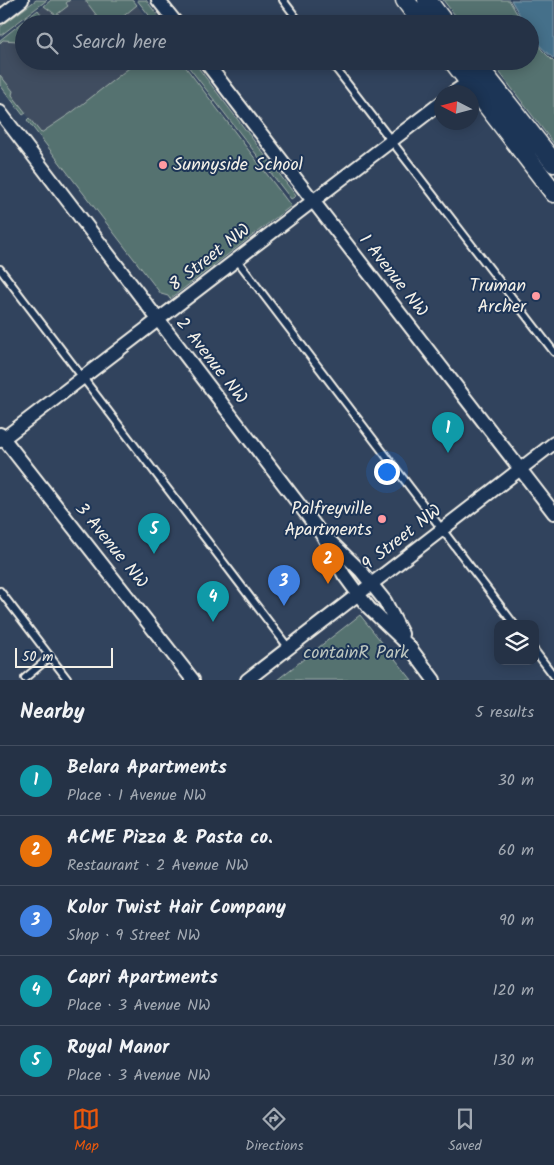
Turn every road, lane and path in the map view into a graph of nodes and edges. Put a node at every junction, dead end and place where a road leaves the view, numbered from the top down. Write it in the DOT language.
graph roads {
  1 [pos="22,0"];
  2 [pos="158,0"];
  3 [pos="283,0"];
  4 [pos="405,0"];
  5 [pos="427,0"];
  6 [pos="169,15"];
  7 [pos="294,15"];
  8 [pos="417,15"];
  9 [pos="438,15"];
  10 [pos="0,17"];
  11 [pos="212,70"];
  12 [pos="337,70"];
  13 [pos="460,70"];
  14 [pos="481,70"];
  15 [pos="469,82"];
  16 [pos="464,85"];
  17 [pos="434,108"];
  18 [pos="0,112"];
  19 [pos="391,141"];
  20 [pos="554,163"];
  21 [pos="554,194"];
  22 [pos="313,201"];
  23 [pos="237,260"];
  24 [pos="0,268"];
  25 [pos="158,321"];
  26 [pos="554,352"];
  27 [pos="84,377"];
  28 [pos="1,438"];
  29 [pos="554,442"];
  30 [pos="521,469"];
  31 [pos="554,513"];
  32 [pos="442,530"];
  33 [pos="324,536"];
  34 [pos="372,584"];
  35 [pos="0,590"];
  36 [pos="358,594"];
  37 [pos="511,620"];
  38 [pos="408,645"];
  39 [pos="288,647"];
  40 [pos="539,656"];
  41 [pos="50,657"];
  42 [pos="554,676"];
  43 [pos="25,678"];
  44 [pos="68,680"];
  45 [pos="193,680"];
  46 [pos="247,680"];
  47 [pos="434,680"];
  1 -- 10 [label="street"];
  2 -- 6 [label="street"];
  3 -- 7 [label="lane"];
  4 -- 8 [label="main road"];
  5 -- 9 [label="main road"];
  11 -- 22 [label="street, 1 Avenue NW"];
  12 -- 19 [label="lane"];
  13 -- 15 [label="main road"];
  14 -- 20 [label="main road"];
  15 -- 16 [label="street"];
  15 -- 21 [label="main road"];
  17 -- 19 [label="street, 8 Street NW"];
  18 -- 25 [label="street, 2 Avenue NW"];
  19 -- 22 [label="street, 8 Street NW"];
  19 -- 26 [label="lane"];
  22 -- 23 [label="street, 8 Street NW"];
  22 -- 30 [label="street, 1 Avenue NW"];
  23 -- 25 [label="street, 8 Street NW"];
  23 -- 32 [label="lane"];
  24 -- 27 [label="lane"];
  25 -- 27 [label="street, 8 Street NW"];
  25 -- 33 [label="street, 2 Avenue NW"];
  27 -- 28 [label="street, 8 Street NW"];
  27 -- 39 [label="lane"];
  28 -- 45 [label="street, 3 Avenue NW"];
  29 -- 30 [label="street, 9 Street NW"];
  30 -- 31 [label="street, 1 Avenue NW"];
  30 -- 32 [label="street, 9 Street NW"];
  32 -- 34 [label="street, 9 Street NW"];
  32 -- 37 [label="lane"];
  33 -- 34 [label="street, 2 Avenue NW"];
  33 -- 36 [label="street, 2 Avenue NW"];
  34 -- 36 [label="street, 9 Street NW"];
  34 -- 38 [label="street, 2 Avenue NW"];
  35 -- 41 [label="lane"];
  36 -- 38 [label="street, 2 Avenue NW"];
  36 -- 39 [label="street, 9 Street NW"];
  38 -- 47 [label="street, 2 Avenue NW"];
  39 -- 46 [label="street, 9 Street NW"];
  40 -- 42 [label="lane"];
  41 -- 43 [label="lane"];
  41 -- 44 [label="lane"];
}
